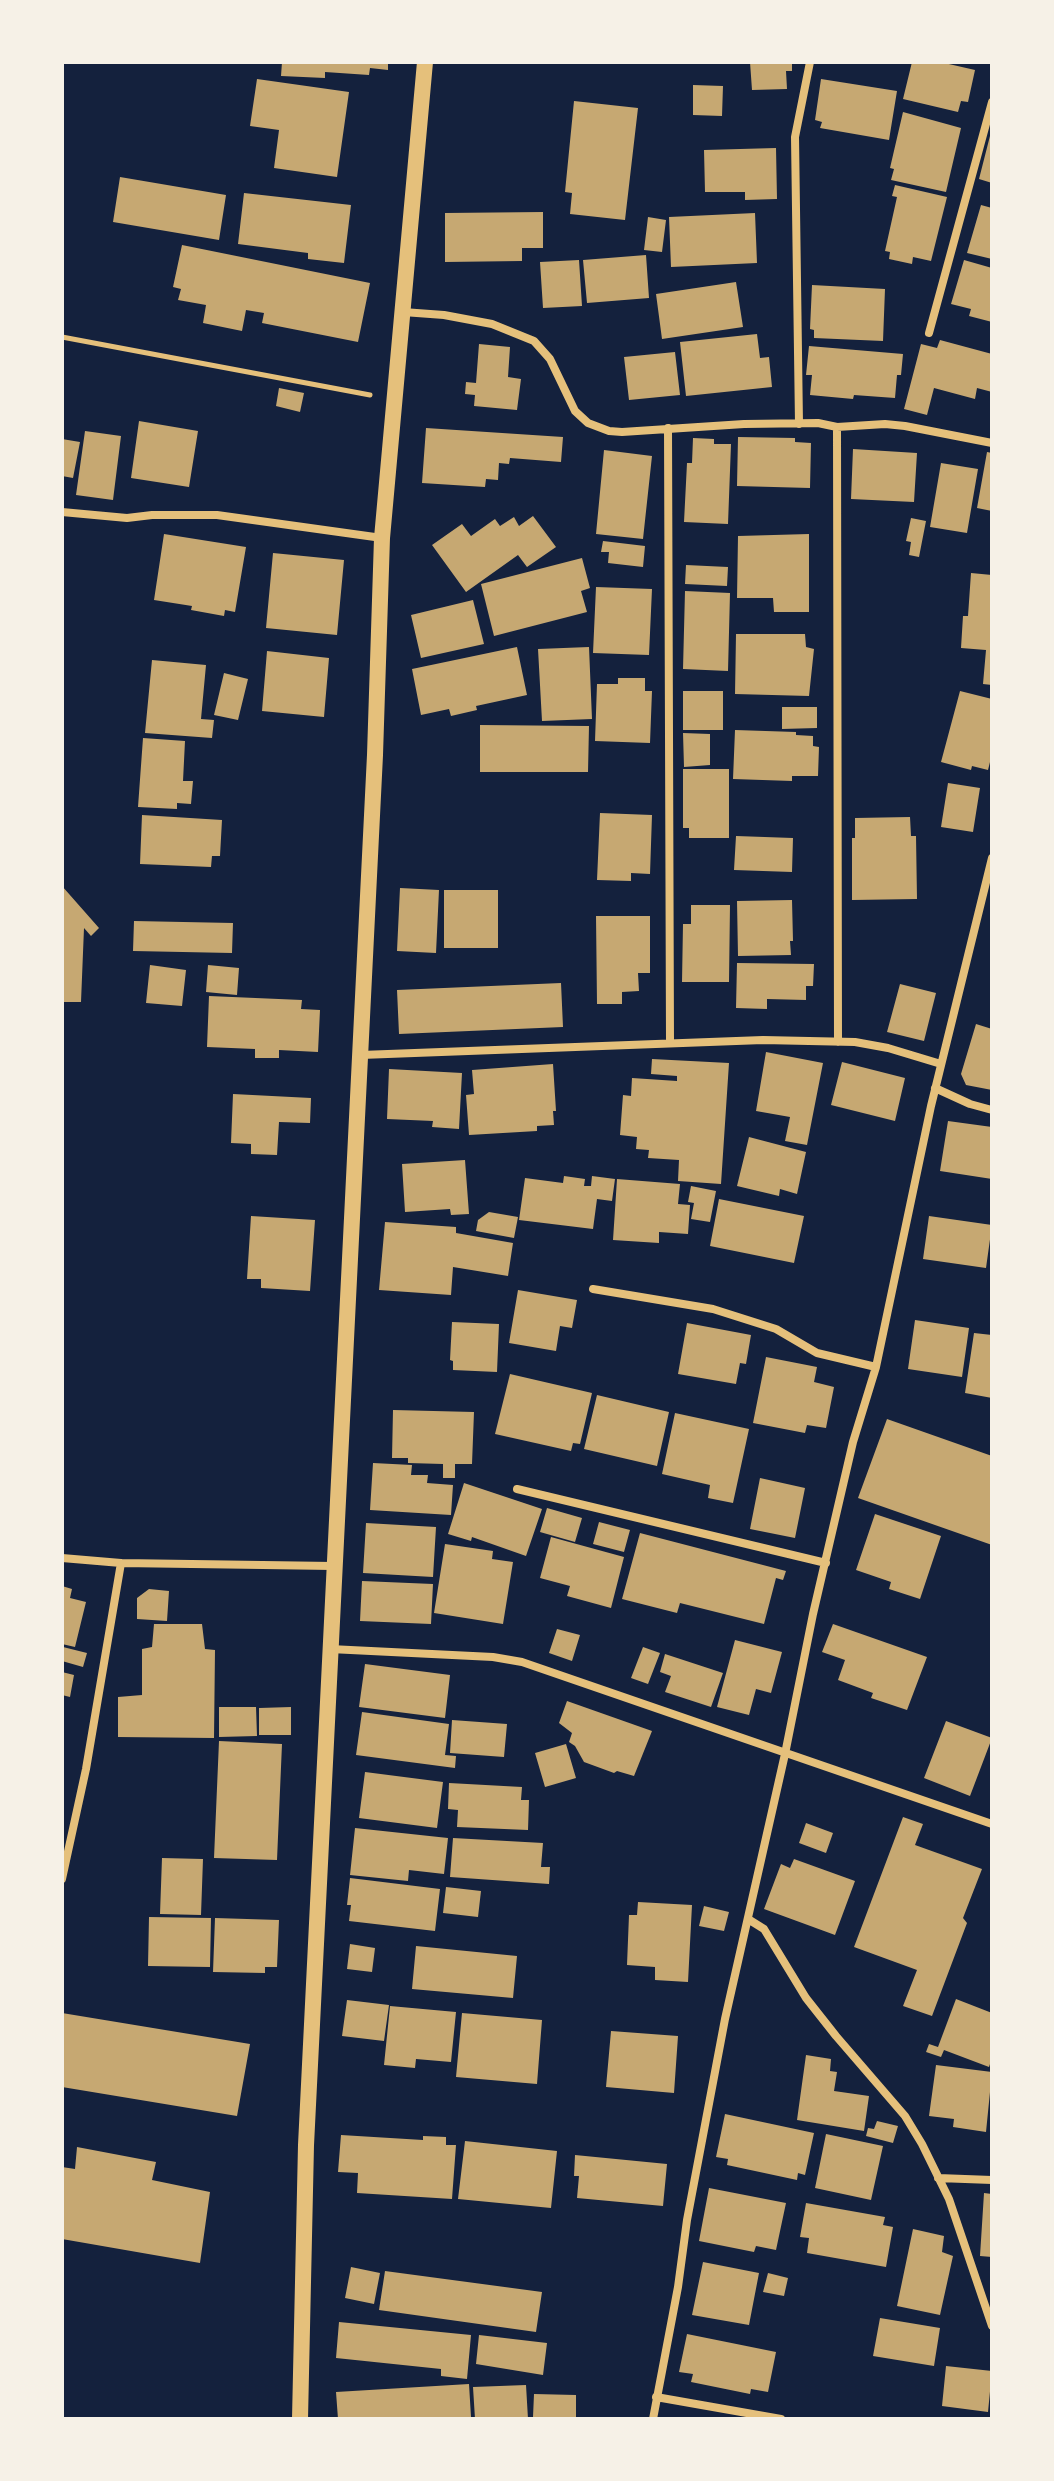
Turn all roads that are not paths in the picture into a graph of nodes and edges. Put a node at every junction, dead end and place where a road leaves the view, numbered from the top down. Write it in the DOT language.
graph roads {
  1 [pos="425,62"];
  2 [pos="810,62"];
  3 [pos="992,102"];
  4 [pos="402,312"];
  5 [pos="929,333"];
  6 [pos="799,424"];
  7 [pos="837,427"];
  8 [pos="668,428"];
  9 [pos="992,443"];
  10 [pos="62,512"];
  11 [pos="382,538"];
  12 [pos="992,858"];
  13 [pos="838,1042"];
  14 [pos="670,1043"];
  15 [pos="360,1055"];
  16 [pos="941,1064"];
  17 [pos="935,1088"];
  18 [pos="992,1110"];
  19 [pos="593,1289"];
  20 [pos="876,1367"];
  21 [pos="517,1489"];
  22 [pos="62,1558"];
  23 [pos="121,1563"];
  24 [pos="826,1563"];
  25 [pos="333,1566"];
  26 [pos="329,1649"];
  27 [pos="785,1754"];
  28 [pos="992,1824"];
  29 [pos="62,1879"];
  30 [pos="748,1919"];
  31 [pos="938,2178"];
  32 [pos="992,2180"];
  33 [pos="992,2326"];
  34 [pos="656,2397"];
  35 [pos="300,2419"];
  36 [pos="653,2419"];
  37 [pos="781,2419"];
  1 -- 4 [label="main road"];
  2 -- 6 [label="street"];
  3 -- 5 [label="street"];
  4 -- 8 [label="street"];
  4 -- 11 [label="main road"];
  6 -- 7 [label="street"];
  6 -- 8 [label="street"];
  7 -- 9 [label="street"];
  7 -- 13 [label="street"];
  8 -- 14 [label="street"];
  10 -- 11 [label="street"];
  11 -- 15 [label="main road"];
  12 -- 16 [label="street"];
  13 -- 14 [label="street"];
  13 -- 16 [label="street"];
  14 -- 15 [label="street"];
  15 -- 25 [label="main road"];
  16 -- 17 [label="street"];
  17 -- 18 [label="street"];
  17 -- 20 [label="street"];
  19 -- 20 [label="street"];
  20 -- 24 [label="street"];
  21 -- 24 [label="street"];
  22 -- 23 [label="street"];
  23 -- 25 [label="street"];
  23 -- 29 [label="street"];
  24 -- 27 [label="street"];
  25 -- 26 [label="main road"];
  26 -- 27 [label="street"];
  26 -- 35 [label="main road"];
  27 -- 28 [label="street"];
  27 -- 30 [label="street"];
  30 -- 31 [label="street"];
  30 -- 34 [label="street"];
  31 -- 32 [label="street"];
  31 -- 33 [label="street"];
  34 -- 36 [label="street"];
  34 -- 37 [label="street"];
}
